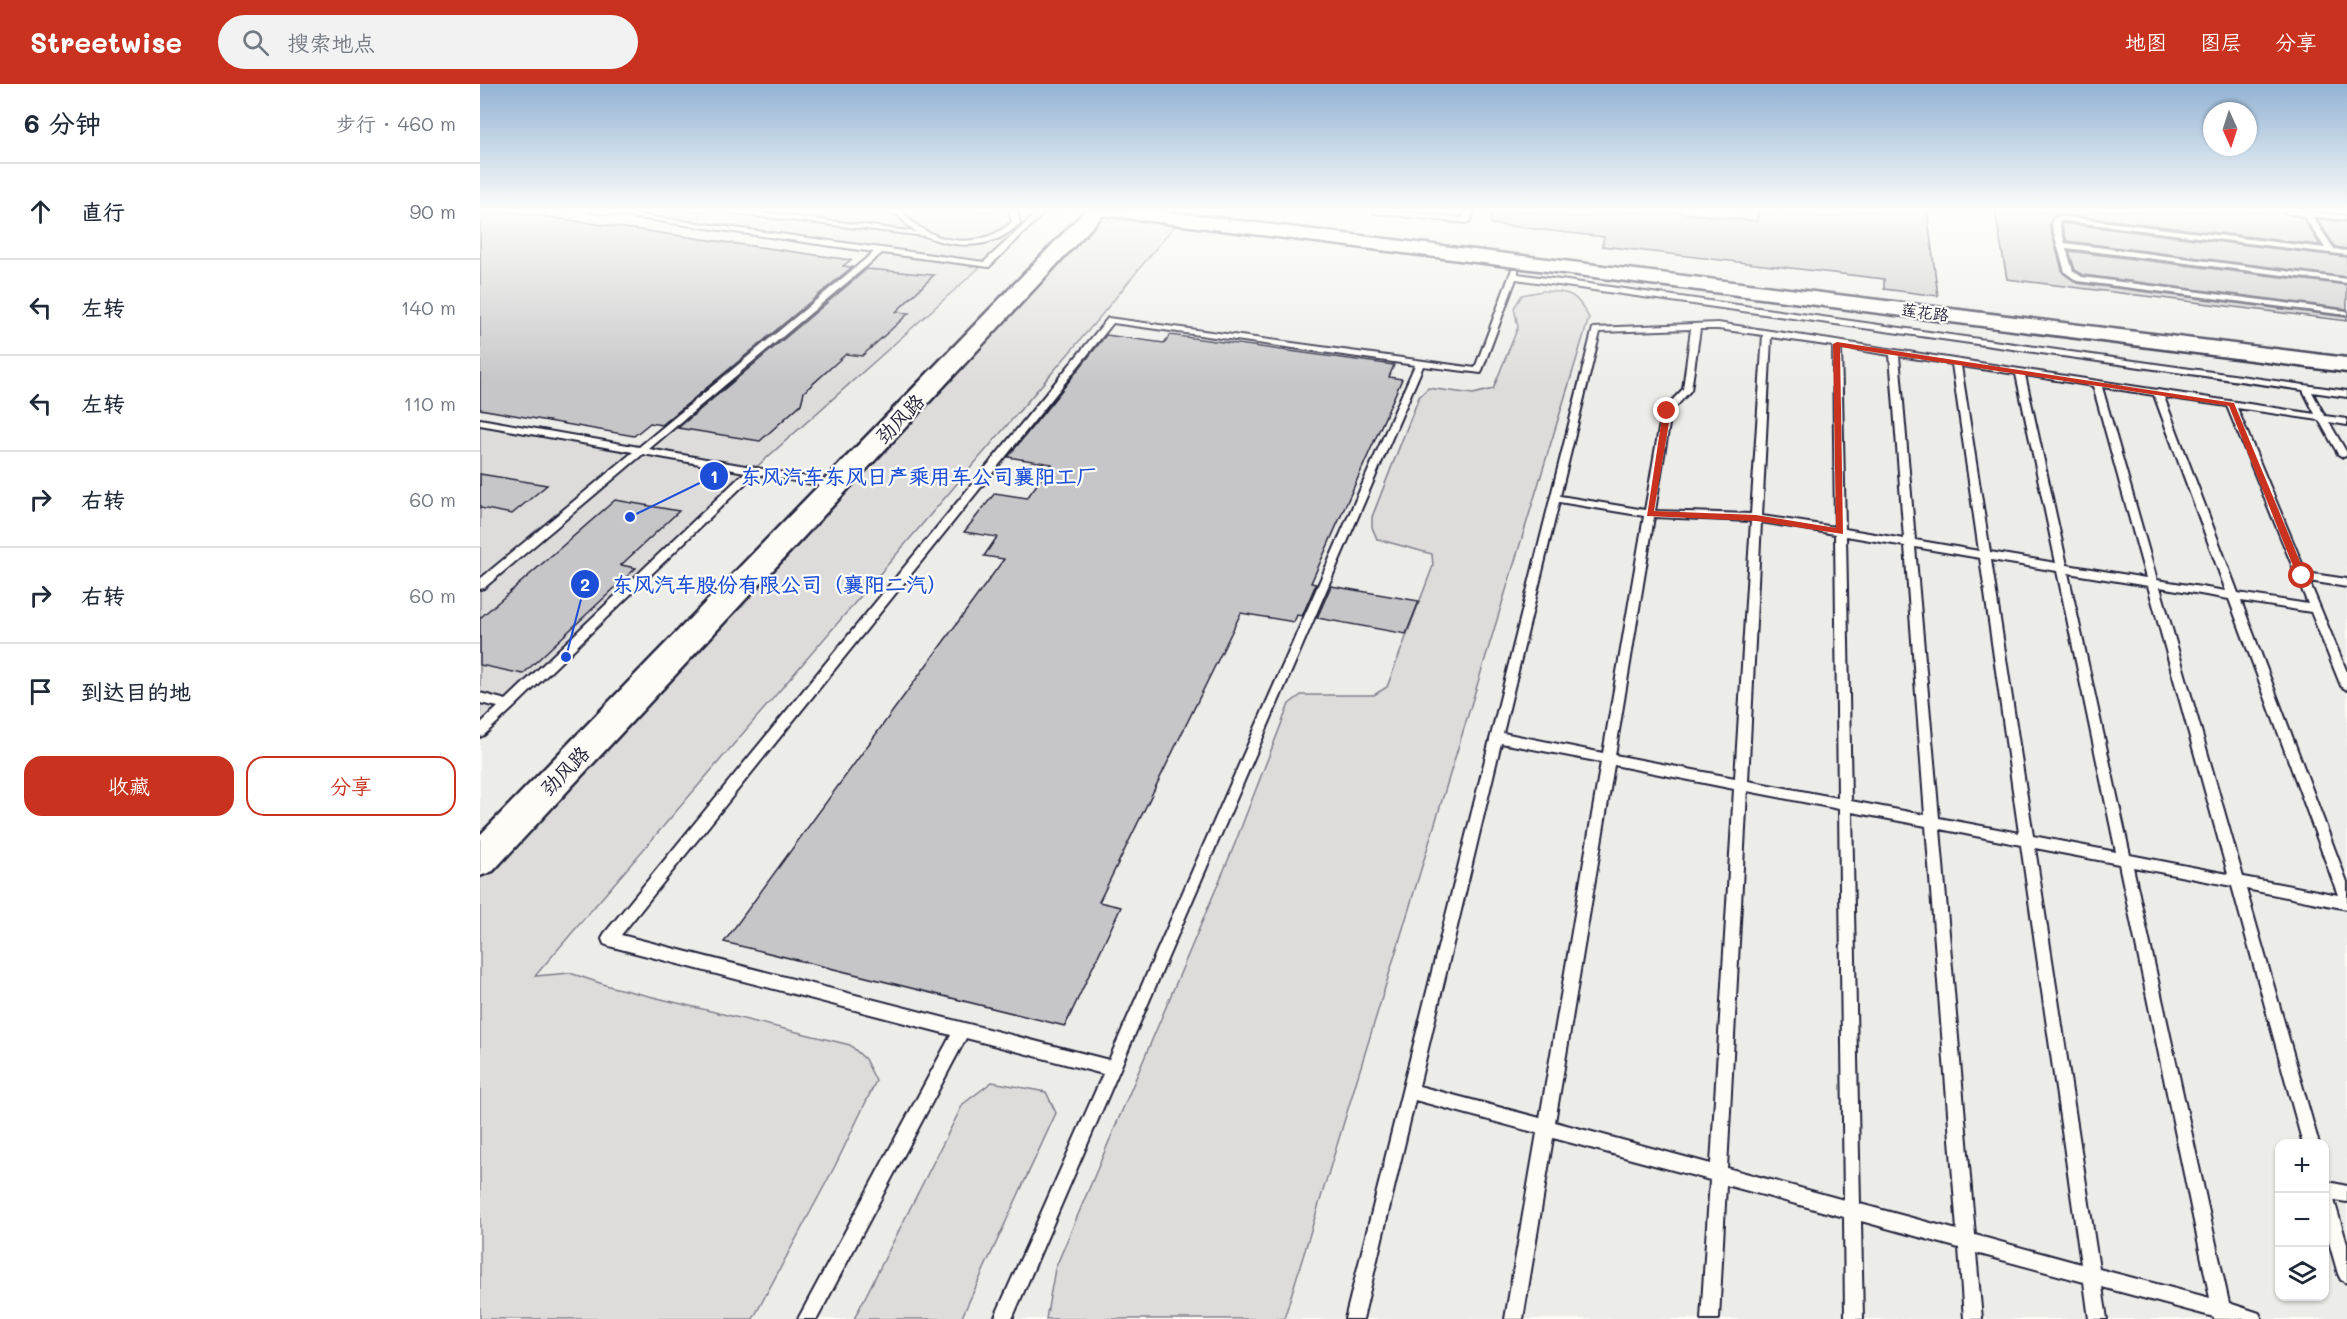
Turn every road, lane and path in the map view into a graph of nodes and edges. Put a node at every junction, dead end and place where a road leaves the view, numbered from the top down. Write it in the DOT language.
graph roads {
  1 [pos="859,269"];
  2 [pos="1027,269"];
  3 [pos="1041,269"];
  4 [pos="1516,269"];
  5 [pos="2068,269"];
  6 [pos="2249,269"];
  7 [pos="2347,281"];
  8 [pos="2347,313"];
  9 [pos="1696,327"];
  10 [pos="1767,333"];
  11 [pos="1837,344"];
  12 [pos="1894,353"];
  13 [pos="1956,362"];
  14 [pos="1420,363"];
  15 [pos="2347,365"];
  16 [pos="2020,372"];
  17 [pos="2097,384"];
  18 [pos="2306,388"];
  19 [pos="2158,393"];
  20 [pos="2347,394"];
  21 [pos="2232,405"];
  22 [pos="2322,418"];
  23 [pos="480,422"];
  24 [pos="2347,422"];
  25 [pos="640,450"];
  26 [pos="2346,457"];
  27 [pos="752,471"];
  28 [pos="824,483"];
  29 [pos="1555,498"];
  30 [pos="1650,514"];
  31 [pos="1756,518"];
  32 [pos="1840,532"];
  33 [pos="1910,543"];
  34 [pos="1984,555"];
  35 [pos="2062,568"];
  36 [pos="2302,576"];
  37 [pos="2153,582"];
  38 [pos="2347,584"];
  39 [pos="480,585"];
  40 [pos="2234,596"];
  41 [pos="2315,609"];
  42 [pos="2347,686"];
  43 [pos="480,698"];
  44 [pos="509,705"];
  45 [pos="480,732"];
  46 [pos="1497,737"];
  47 [pos="1608,759"];
  48 [pos="1741,784"];
  49 [pos="1845,805"];
  50 [pos="1933,822"];
  51 [pos="480,830"];
  52 [pos="2026,840"];
  53 [pos="480,860"];
  54 [pos="2124,860"];
  55 [pos="2237,881"];
  56 [pos="2347,901"];
  57 [pos="962,1030"];
  58 [pos="1113,1069"];
  59 [pos="1410,1091"];
  60 [pos="1546,1128"];
  61 [pos="2310,1139"];
  62 [pos="1718,1174"];
  63 [pos="2329,1192"];
  64 [pos="2326,1193"];
  65 [pos="2347,1194"];
  66 [pos="1852,1210"];
  67 [pos="1967,1242"];
  68 [pos="2347,1274"];
  69 [pos="2091,1275"];
  70 [pos="2222,1315"];
  71 [pos="807,1319"];
  72 [pos="1003,1319"];
  73 [pos="1354,1319"];
  74 [pos="1514,1319"];
  75 [pos="1710,1319"];
  76 [pos="1854,1319"];
  77 [pos="1973,1319"];
  78 [pos="2098,1319"];
  79 [pos="2253,1319"];
  1 -- 25 [label="lane"];
  2 -- 28 [label="street, 劲风路"];
  3 -- 53 [label="street, 劲风路"];
  4 -- 14 [label="lane"];
  4 -- 15 [label="street, 莲花路"];
  4 -- 18 [label="lane"];
  5 -- 8 [label="lane"];
  6 -- 7 [label="lane"];
  9 -- 10 [label="lane"];
  9 -- 29 [label="lane"];
  9 -- 30 [label="lane"];
  10 -- 11 [label="lane"];
  10 -- 31 [label="lane"];
  11 -- 12 [label="lane"];
  11 -- 32 [label="lane"];
  12 -- 13 [label="lane"];
  12 -- 33 [label="lane"];
  13 -- 16 [label="lane"];
  13 -- 34 [label="lane"];
  14 -- 57 [label="lane"];
  14 -- 58 [label="lane"];
  16 -- 17 [label="lane"];
  16 -- 35 [label="lane"];
  17 -- 19 [label="lane"];
  17 -- 37 [label="lane"];
  18 -- 20 [label="lane"];
  18 -- 22 [label="lane"];
  19 -- 21 [label="lane"];
  19 -- 40 [label="lane"];
  21 -- 22 [label="lane"];
  21 -- 36 [label="lane"];
  22 -- 24 [label="lane"];
  22 -- 26 [label="lane"];
  23 -- 25 [label="lane"];
  25 -- 27 [label="lane"];
  25 -- 39 [label="lane"];
  27 -- 28 [label="lane"];
  27 -- 44 [label="lane"];
  28 -- 51 [label="street, 劲风路"];
  29 -- 30 [label="lane"];
  29 -- 46 [label="lane"];
  30 -- 31 [label="lane"];
  30 -- 47 [label="lane"];
  31 -- 32 [label="lane"];
  31 -- 48 [label="lane"];
  32 -- 33 [label="lane"];
  32 -- 49 [label="lane"];
  33 -- 34 [label="lane"];
  33 -- 50 [label="lane"];
  34 -- 35 [label="lane"];
  34 -- 52 [label="lane"];
  35 -- 37 [label="lane"];
  35 -- 54 [label="lane"];
  36 -- 38 [label="lane"];
  36 -- 41 [label="lane"];
  37 -- 40 [label="lane"];
  37 -- 55 [label="lane"];
  40 -- 41 [label="lane"];
  40 -- 56 [label="lane"];
  41 -- 42 [label="lane"];
  43 -- 44 [label="lane"];
  44 -- 45 [label="lane"];
  46 -- 47 [label="lane"];
  46 -- 59 [label="lane"];
  47 -- 48 [label="lane"];
  47 -- 60 [label="lane"];
  48 -- 49 [label="lane"];
  48 -- 62 [label="lane"];
  49 -- 50 [label="lane"];
  49 -- 66 [label="lane"];
  50 -- 52 [label="lane"];
  50 -- 67 [label="lane"];
  52 -- 54 [label="lane"];
  52 -- 69 [label="lane"];
  54 -- 55 [label="lane"];
  54 -- 70 [label="lane"];
  55 -- 56 [label="lane"];
  55 -- 61 [label="lane"];
  57 -- 58 [label="lane"];
  57 -- 71 [label="lane"];
  58 -- 72 [label="lane"];
  59 -- 60 [label="lane"];
  59 -- 73 [label="lane"];
  60 -- 62 [label="lane"];
  60 -- 74 [label="lane"];
  62 -- 66 [label="lane"];
  62 -- 75 [label="lane"];
  63 -- 65 [label="lane"];
  64 -- 68 [label="lane"];
  66 -- 67 [label="lane"];
  66 -- 76 [label="lane"];
  67 -- 69 [label="lane"];
  67 -- 77 [label="lane"];
  69 -- 70 [label="lane"];
  69 -- 78 [label="lane"];
  70 -- 79 [label="lane"];
}
